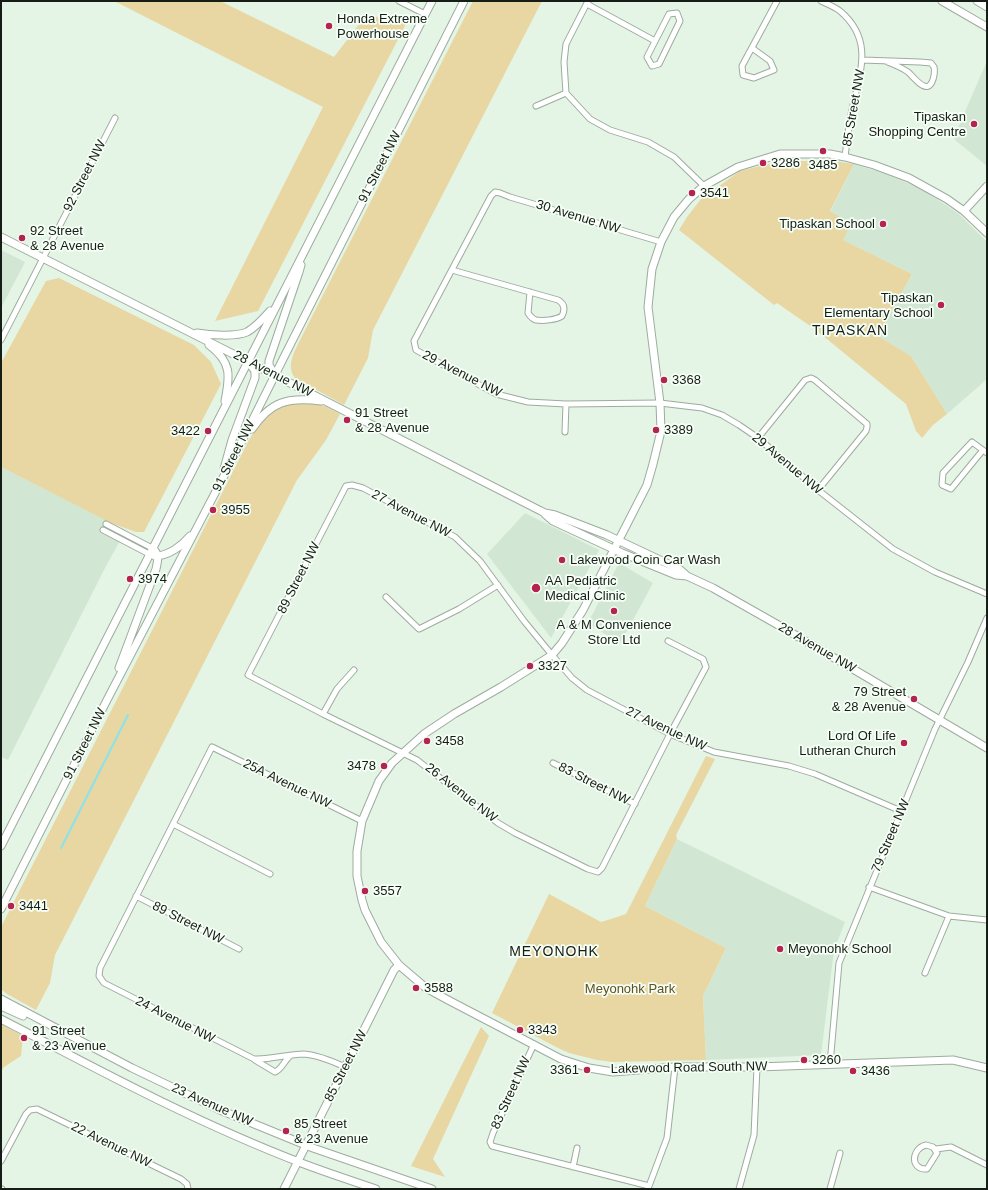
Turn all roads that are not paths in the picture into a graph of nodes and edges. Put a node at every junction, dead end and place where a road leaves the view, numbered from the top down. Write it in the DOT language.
graph roads {
  1 [pos="399,1"];
  2 [pos="432,1"];
  3 [pos="464,1"];
  4 [pos="777,1"];
  5 [pos="821,1"];
  6 [pos="942,1"];
  7 [pos="977,1"];
  8 [pos="587,2"];
  9 [pos="987,7"];
  10 [pos="425,14"];
  11 [pos="987,27"];
  12 [pos="656,40"];
  13 [pos="752,48"];
  14 [pos="862,60"];
  15 [pos="885,61"];
  16 [pos="566,93"];
  17 [pos="536,106"];
  18 [pos="115,118"];
  19 [pos="845,157"];
  20 [pos="704,186"];
  21 [pos="987,186"];
  22 [pos="964,211"];
  23 [pos="987,233"];
  24 [pos="1,237"];
  25 [pos="661,242"];
  26 [pos="302,255"];
  27 [pos="43,258"];
  28 [pos="452,270"];
  29 [pos="530,292"];
  30 [pos="278,302"];
  31 [pos="187,331"];
  32 [pos="1,340"];
  33 [pos="248,361"];
  34 [pos="275,375"];
  35 [pos="326,402"];
  36 [pos="660,403"];
  37 [pos="566,404"];
  38 [pos="223,409"];
  39 [pos="565,432"];
  40 [pos="758,438"];
  41 [pos="238,449"];
  42 [pos="985,452"];
  43 [pos="219,484"];
  44 [pos="352,484"];
  45 [pos="818,490"];
  46 [pos="206,511"];
  47 [pos="544,513"];
  48 [pos="106,524"];
  49 [pos="103,530"];
  50 [pos="619,540"];
  51 [pos="614,549"];
  52 [pos="151,551"];
  53 [pos="158,556"];
  54 [pos="687,576"];
  55 [pos="498,585"];
  56 [pos="987,594"];
  57 [pos="386,597"];
  58 [pos="987,618"];
  59 [pos="668,641"];
  60 [pos="552,655"];
  61 [pos="354,670"];
  62 [pos="248,675"];
  63 [pos="107,700"];
  64 [pos="323,714"];
  65 [pos="940,720"];
  66 [pos="670,734"];
  67 [pos="212,747"];
  68 [pos="987,748"];
  69 [pos="402,753"];
  70 [pos="553,763"];
  71 [pos="635,804"];
  72 [pos="901,811"];
  73 [pos="362,821"];
  74 [pos="173,824"];
  75 [pos="2,845"];
  76 [pos="598,872"];
  77 [pos="270,874"];
  78 [pos="869,887"];
  79 [pos="136,896"];
  80 [pos="1,909"];
  81 [pos="949,916"];
  82 [pos="987,920"];
  83 [pos="239,949"];
  84 [pos="399,965"];
  85 [pos="925,973"];
  86 [pos="99,976"];
  87 [pos="2,1001"];
  88 [pos="1,1019"];
  89 [pos="534,1044"];
  90 [pos="290,1056"];
  91 [pos="254,1059"];
  92 [pos="830,1064"];
  93 [pos="345,1067"];
  94 [pos="675,1067"];
  95 [pos="757,1067"];
  96 [pos="987,1068"];
  97 [pos="306,1145"];
  98 [pos="577,1148"];
  99 [pos="936,1149"];
  100 [pos="840,1153"];
  101 [pos="1,1161"];
  102 [pos="298,1162"];
  103 [pos="987,1165"];
  104 [pos="573,1167"];
  105 [pos="188,1188"];
  106 [pos="284,1189"];
  107 [pos="376,1189"];
  108 [pos="432,1189"];
  109 [pos="739,1189"];
  110 [pos="830,1189"];
  1 -- 10 [label="street"];
  2 -- 10 [label="main road"];
  3 -- 34 [label="main road, 91 Street NW"];
  4 -- 13 [label="street"];
  5 -- 14 [label="street, 85 Street NW"];
  6 -- 11 [label="main road"];
  7 -- 9 [label="main road"];
  8 -- 12 [label="street"];
  8 -- 16 [label="street"];
  10 -- 26 [label="main road"];
  12 -- 12 [label="street"];
  13 -- 13 [label="street"];
  14 -- 15 [label="street, 85 Street NW"];
  14 -- 19 [label="street, 85 Street NW"];
  15 -- 15 [label="street, 85 Street NW"];
  16 -- 17 [label="street"];
  16 -- 20 [label="street"];
  18 -- 27 [label="street, 92 Street NW"];
  19 -- 20 [label="main road, Lakewood Road South NW"];
  19 -- 22 [label="main road, Lakewood Road South NW"];
  20 -- 25 [label="main road, Lakewood Road South NW"];
  21 -- 22 [label="main road"];
  22 -- 23 [label="main road, Lakewood Road South NW"];
  24 -- 27 [label="main road, 28 Avenue NW"];
  25 -- 28 [label="street, 30 Avenue NW"];
  25 -- 36 [label="main road, Lakewood Road South NW"];
  26 -- 30 [label="main road"];
  26 -- 34 [label="main road"];
  27 -- 31 [label="main road, 28 Avenue NW"];
  27 -- 32 [label="street, 92 Street NW"];
  28 -- 29 [label="street"];
  28 -- 37 [label="street, 29 Avenue NW"];
  29 -- 29 [label="street"];
  30 -- 31 [label="main road"];
  30 -- 33 [label="main road"];
  31 -- 33 [label="main road, 28 Avenue NW"];
  31 -- 38 [label="main road"];
  33 -- 34 [label="main road, 28 Avenue NW"];
  33 -- 38 [label="main road"];
  33 -- 43 [label="main road"];
  34 -- 35 [label="main road, 28 Avenue NW"];
  34 -- 41 [label="main road, 91 Street NW"];
  35 -- 41 [label="main road"];
  35 -- 47 [label="main road, 28 Avenue NW"];
  36 -- 37 [label="street, 29 Avenue NW"];
  36 -- 40 [label="street, 29 Avenue NW"];
  36 -- 50 [label="main road, Lakewood Road South NW"];
  37 -- 39 [label="street"];
  38 -- 52 [label="main road"];
  40 -- 45 [label="street, 29 Avenue NW"];
  40 -- 45 [label="street"];
  41 -- 43 [label="main road, 91 Street NW"];
  42 -- 42 [label="street"];
  43 -- 46 [label="main road, 91 Street NW"];
  44 -- 55 [label="street, 27 Avenue NW"];
  44 -- 62 [label="street, 89 Street NW"];
  45 -- 56 [label="street, 29 Avenue NW"];
  46 -- 53 [label="main road"];
  46 -- 63 [label="main road, 91 Street NW"];
  47 -- 50 [label="main road, 28 Avenue NW"];
  47 -- 51 [label="main road, 28 Avenue NW"];
  48 -- 52 [label="street"];
  49 -- 52 [label="street"];
  50 -- 51 [label="main road, Lakewood Road South NW"];
  50 -- 54 [label="main road, 28 Avenue NW"];
  51 -- 54 [label="main road, 28 Avenue NW"];
  51 -- 60 [label="main road, Lakewood Road South NW"];
  52 -- 53 [label="main road"];
  52 -- 75 [label="main road"];
  53 -- 63 [label="main road"];
  54 -- 65 [label="main road, 28 Avenue NW"];
  55 -- 57 [label="street"];
  55 -- 60 [label="street, 27 Avenue NW"];
  58 -- 65 [label="street, 79 Street NW"];
  59 -- 66 [label="street, 83 Street NW"];
  60 -- 66 [label="street, 27 Avenue NW"];
  60 -- 69 [label="main road, Lakewood Road South NW"];
  61 -- 64 [label="street"];
  62 -- 64 [label="street, 26 Avenue NW"];
  63 -- 80 [label="main road, 91 Street NW"];
  64 -- 69 [label="street, 26 Avenue NW"];
  65 -- 68 [label="main road, 28 Avenue NW"];
  65 -- 72 [label="street, 79 Street NW"];
  66 -- 71 [label="street, 83 Street NW"];
  66 -- 72 [label="street, 27 Avenue NW"];
  67 -- 73 [label="street, 25A Avenue NW"];
  67 -- 74 [label="street, 89 Street NW"];
  69 -- 73 [label="main road, Lakewood Road South NW"];
  69 -- 76 [label="street, 26 Avenue NW"];
  70 -- 71 [label="street, 83 Street NW"];
  71 -- 76 [label="street, 83 Street NW"];
  72 -- 78 [label="street, 79 Street NW"];
  73 -- 84 [label="main road, Lakewood Road South NW"];
  74 -- 77 [label="street"];
  74 -- 79 [label="street, 89 Street NW"];
  78 -- 81 [label="street"];
  78 -- 92 [label="street, 79 Street NW"];
  79 -- 83 [label="street, 89 Street NW"];
  79 -- 86 [label="street, 89 Street NW"];
  81 -- 82 [label="street"];
  81 -- 85 [label="street"];
  84 -- 89 [label="main road, Lakewood Road South NW"];
  84 -- 93 [label="main road, 85 Street NW"];
  86 -- 91 [label="street, 24 Avenue NW"];
  87 -- 97 [label="main road, 23 Avenue NW"];
  88 -- 102 [label="main road, 23 Avenue NW"];
  89 -- 94 [label="main road, Lakewood Road South NW"];
  89 -- 104 [label="street, 83 Street NW"];
  90 -- 91 [label="street, 24 Avenue NW"];
  90 -- 91 [label="street, 24 Avenue NW"];
  90 -- 93 [label="street, 24 Avenue NW"];
  92 -- 95 [label="main road, Lakewood Road South NW"];
  92 -- 96 [label="main road, Lakewood Road South NW"];
  93 -- 97 [label="main road, 85 Street NW"];
  94 -- 95 [label="main road, Lakewood Road South NW"];
  94 -- 104 [label="street"];
  95 -- 109 [label="street"];
  97 -- 102 [label="main road, 85 Street NW"];
  97 -- 108 [label="main road, 23 Avenue NW"];
  98 -- 104 [label="street"];
  99 -- 99 [label="street"];
  99 -- 103 [label="street"];
  100 -- 110 [label="street"];
  101 -- 105 [label="street, 22 Avenue NW"];
  102 -- 106 [label="main road, 85 Street NW"];
  102 -- 107 [label="main road, 23 Avenue NW"];
}
